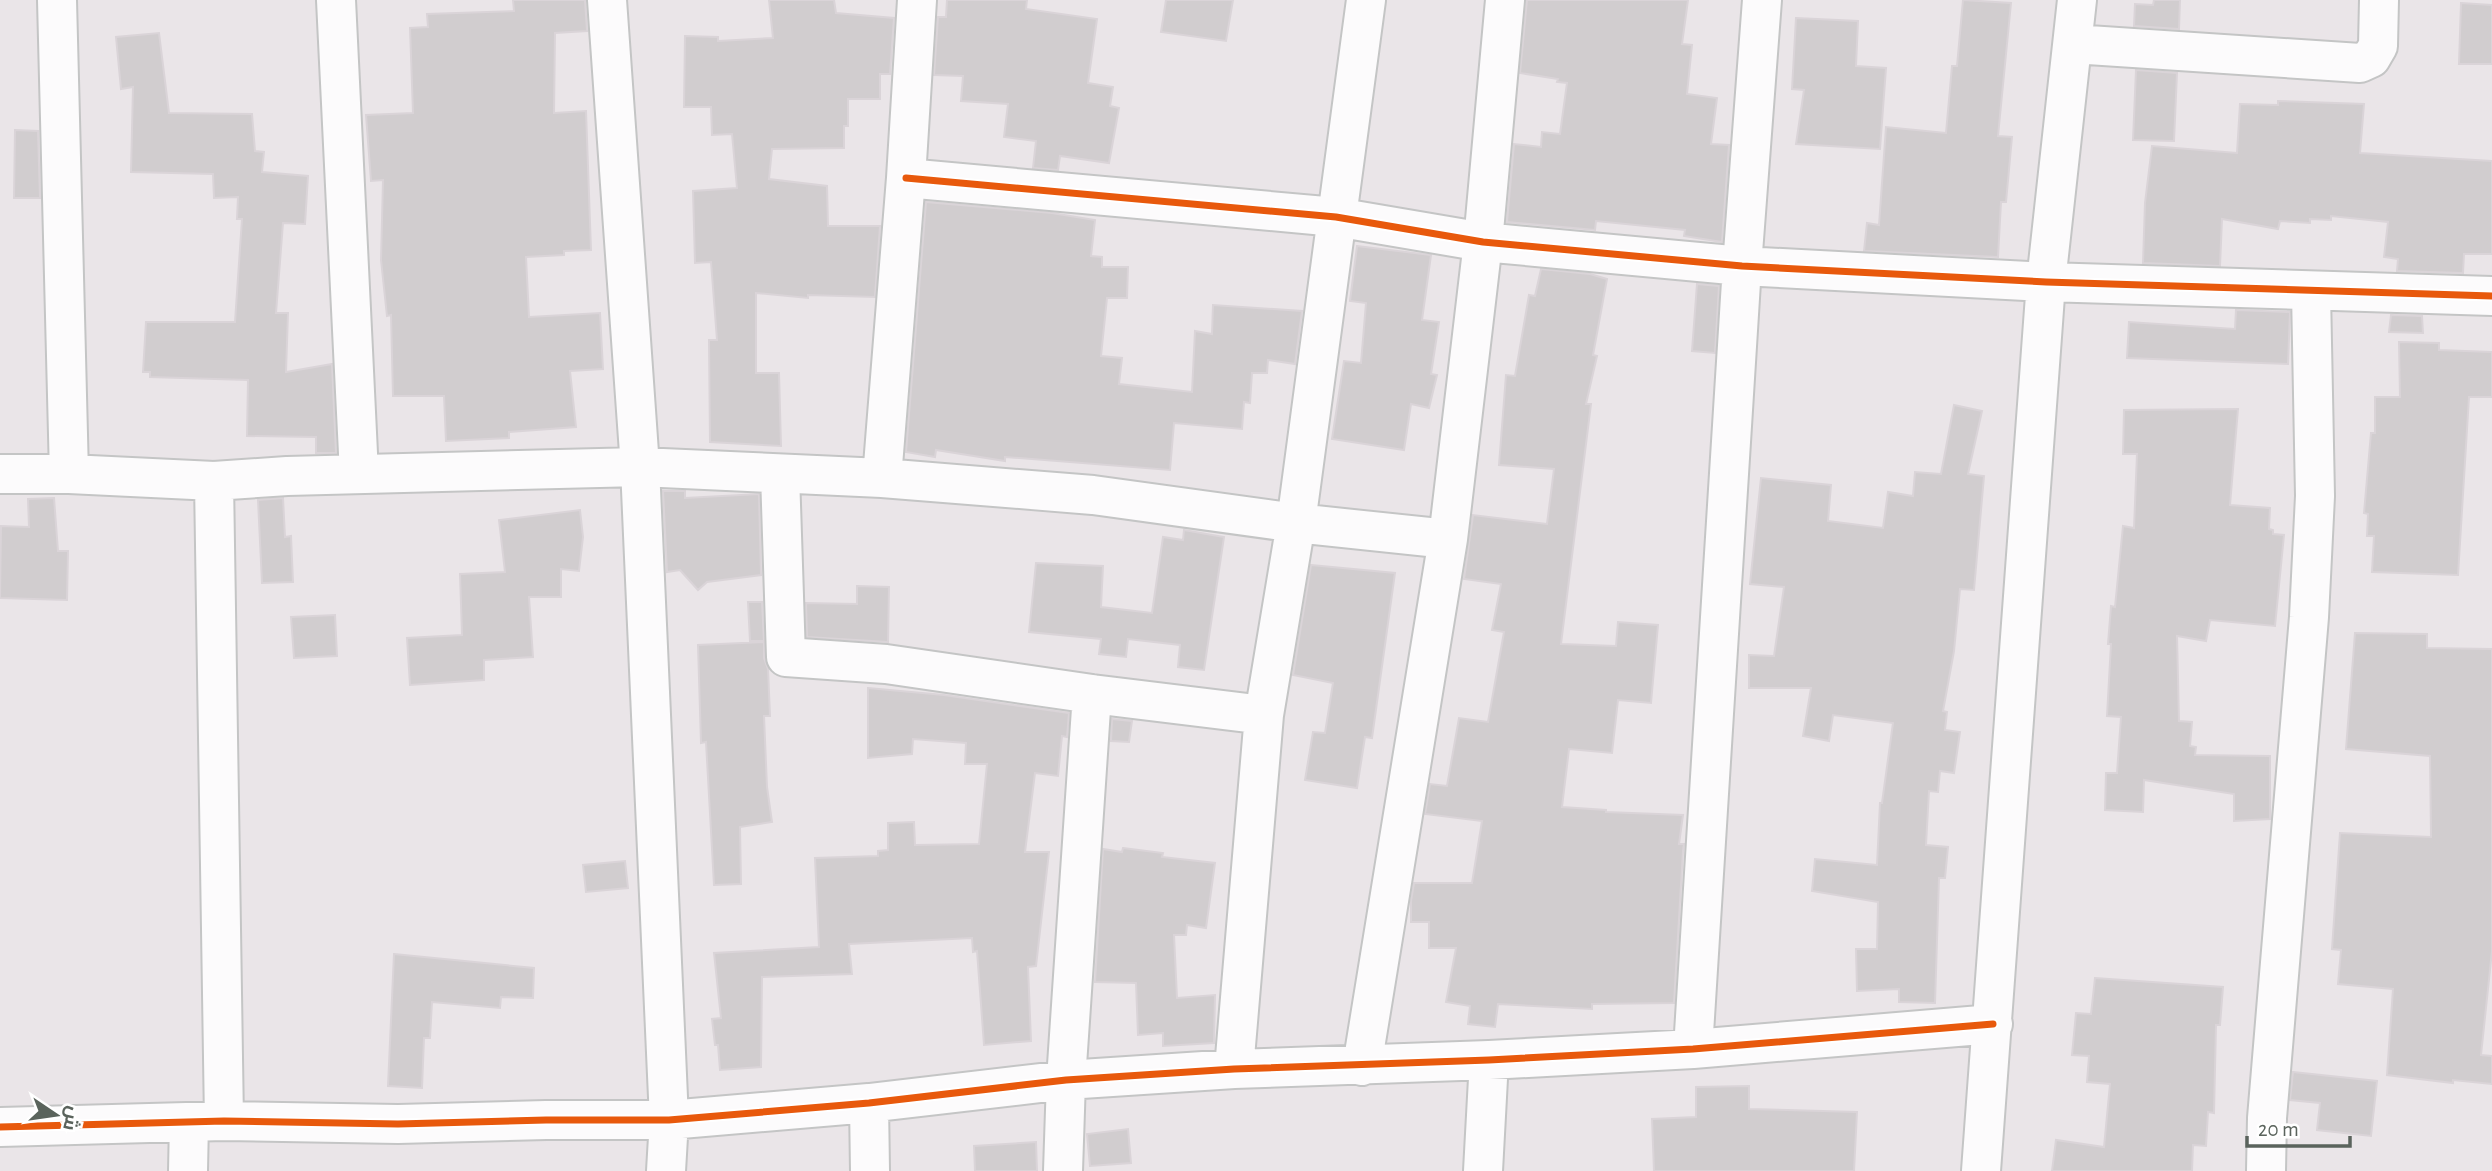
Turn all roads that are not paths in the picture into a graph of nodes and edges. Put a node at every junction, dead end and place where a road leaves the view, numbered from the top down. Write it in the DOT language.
graph roads {
  1 [pos="57,0"];
  2 [pos="336,0"];
  3 [pos="607,0"];
  4 [pos="917,0"];
  5 [pos="1366,0"];
  6 [pos="1505,0"];
  7 [pos="1762,0"];
  8 [pos="2077,0"];
  9 [pos="2379,0"];
  10 [pos="2073,44"];
  11 [pos="906,178"];
  12 [pos="1336,218"];
  13 [pos="1483,242"];
  14 [pos="1742,265"];
  15 [pos="2046,282"];
  16 [pos="2311,292"];
  17 [pos="2492,296"];
  18 [pos="640,467"];
  19 [pos="0,474"];
  20 [pos="69,474"];
  21 [pos="359,474"];
  22 [pos="780,474"];
  23 [pos="882,478"];
  24 [pos="214,481"];
  25 [pos="1296,523"];
  26 [pos="1448,539"];
  27 [pos="1092,694"];
  28 [pos="1265,715"];
  29 [pos="1993,1024"];
  30 [pos="1693,1049"];
  31 [pos="1489,1060"];
  32 [pos="1362,1066"];
  33 [pos="1234,1069"];
  34 [pos="1066,1080"];
  35 [pos="869,1103"];
  36 [pos="669,1120"];
  37 [pos="206,1122"];
  38 [pos="0,1127"];
  39 [pos="188,1171"];
  40 [pos="666,1171"];
  41 [pos="870,1171"];
  42 [pos="1063,1171"];
  43 [pos="1483,1171"];
  44 [pos="1981,1171"];
  45 [pos="2266,1171"];
  1 -- 20 [label="street"];
  2 -- 21 [label="street"];
  3 -- 18 [label="street"];
  4 -- 11 [label="street"];
  5 -- 12 [label="street"];
  6 -- 13 [label="street"];
  7 -- 14 [label="street"];
  8 -- 10 [label="street"];
  9 -- 10 [label="street"];
  10 -- 15 [label="street"];
  11 -- 12 [label="street"];
  11 -- 23 [label="street"];
  12 -- 13 [label="street"];
  12 -- 25 [label="street"];
  13 -- 14 [label="street"];
  13 -- 26 [label="street"];
  14 -- 15 [label="street"];
  14 -- 30 [label="street"];
  15 -- 16 [label="street"];
  15 -- 29 [label="street"];
  16 -- 17 [label="street"];
  16 -- 45 [label="street"];
  18 -- 21 [label="street"];
  18 -- 22 [label="street"];
  18 -- 36 [label="street"];
  19 -- 20 [label="street"];
  20 -- 24 [label="street"];
  21 -- 24 [label="street"];
  22 -- 23 [label="street"];
  22 -- 27 [label="street"];
  23 -- 25 [label="street"];
  24 -- 37 [label="street"];
  25 -- 26 [label="street"];
  25 -- 28 [label="street"];
  26 -- 32 [label="street"];
  27 -- 28 [label="street"];
  27 -- 34 [label="street"];
  28 -- 33 [label="street"];
  29 -- 30 [label="street"];
  29 -- 44 [label="street"];
  30 -- 31 [label="street"];
  31 -- 32 [label="street"];
  31 -- 43 [label="street"];
  32 -- 33 [label="street"];
  33 -- 34 [label="street"];
  34 -- 35 [label="street"];
  34 -- 42 [label="street"];
  35 -- 36 [label="street"];
  35 -- 41 [label="street"];
  36 -- 37 [label="street"];
  36 -- 40 [label="street"];
  37 -- 38 [label="street"];
  37 -- 39 [label="street"];
}
